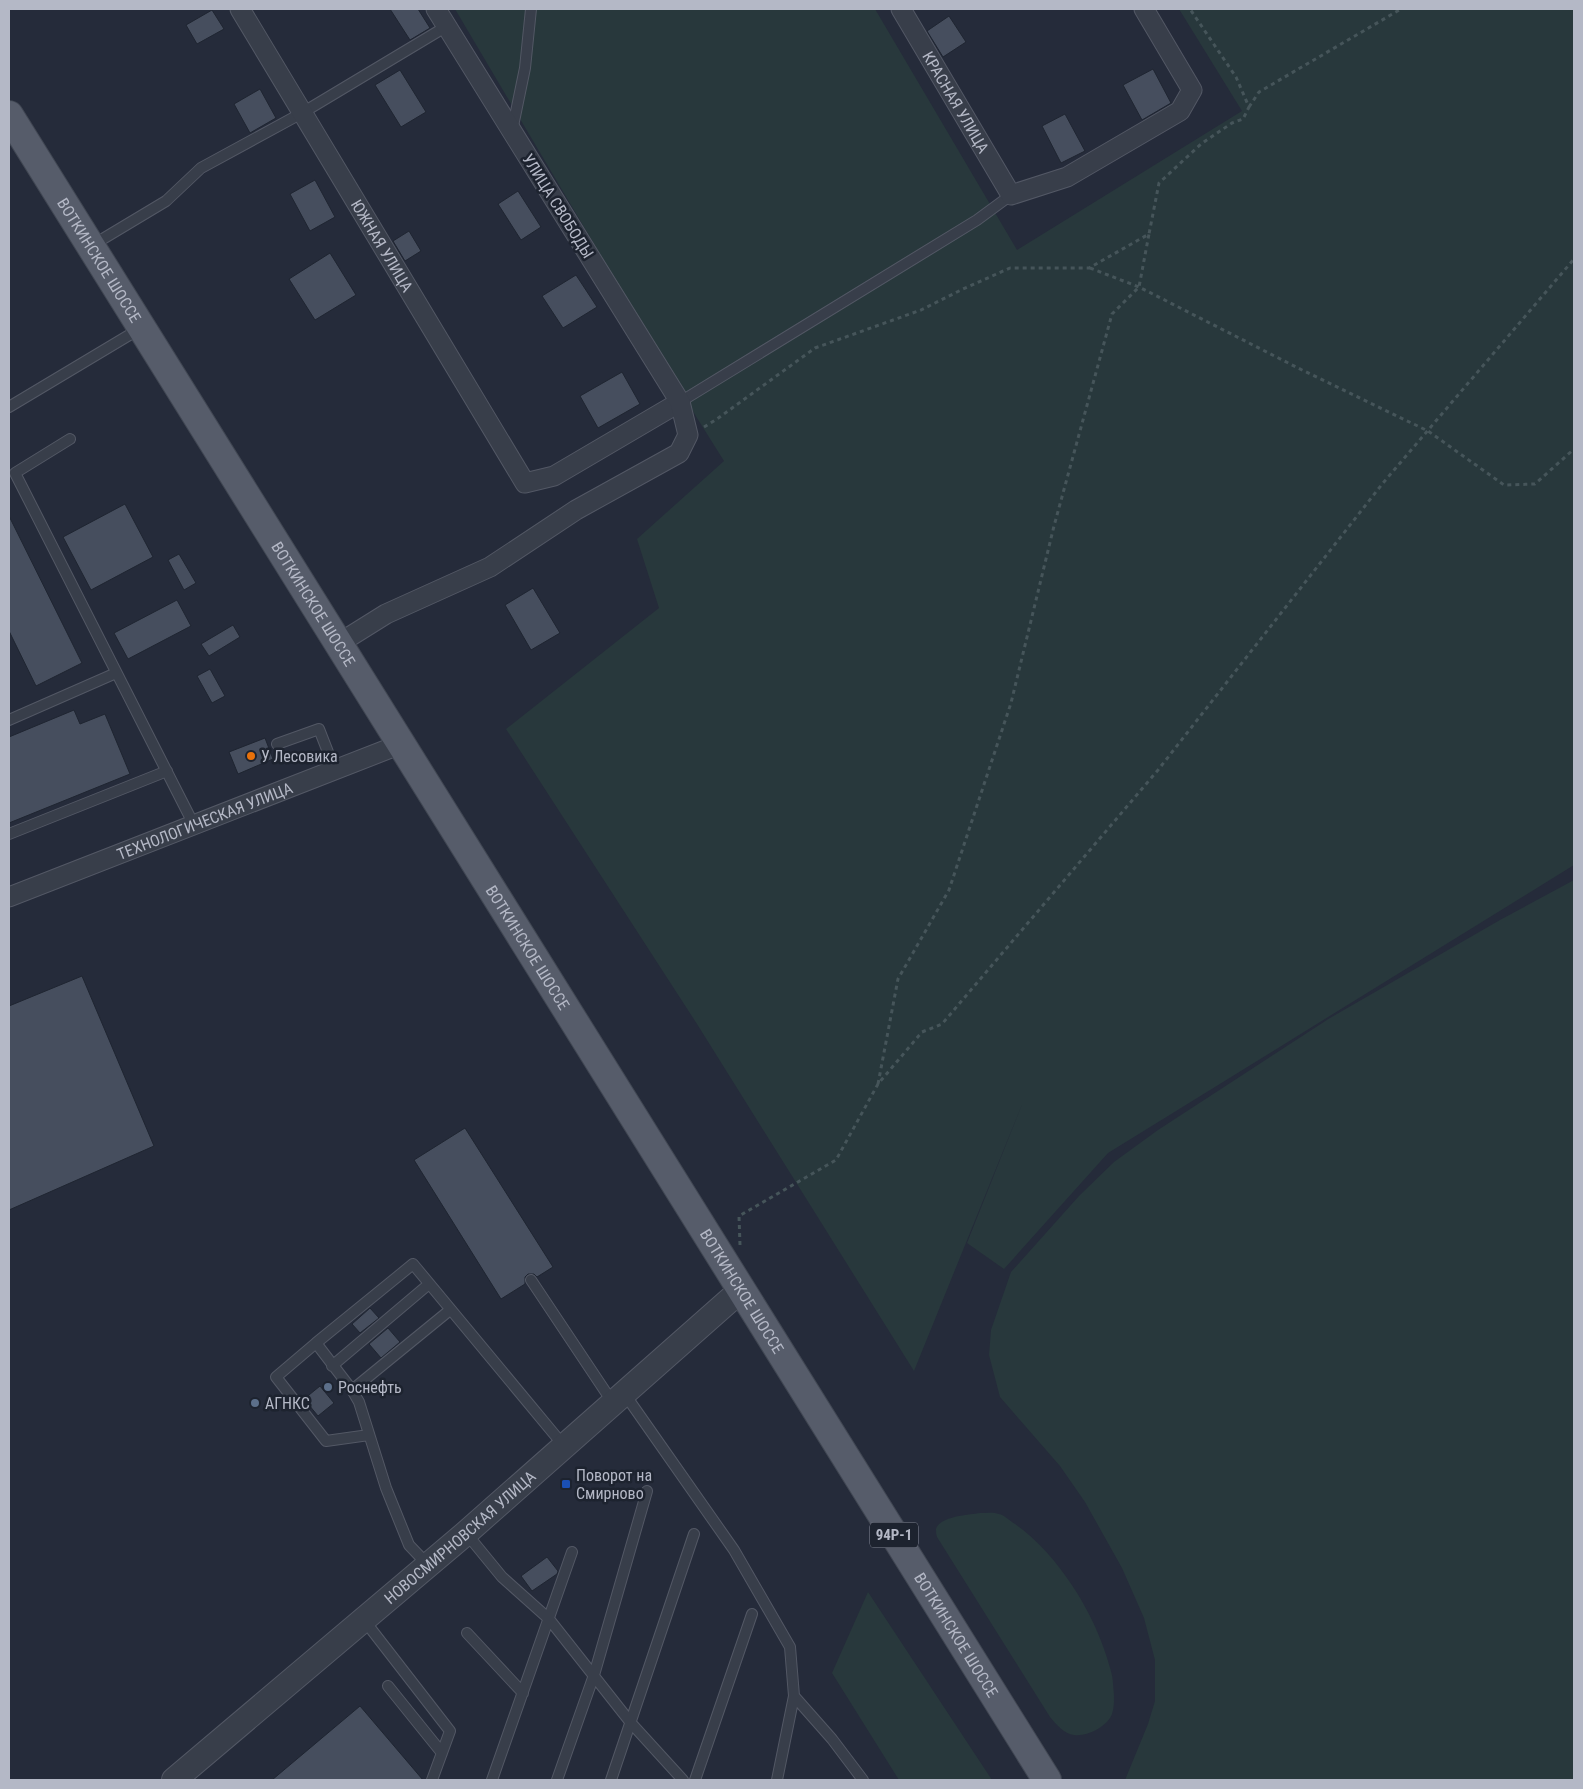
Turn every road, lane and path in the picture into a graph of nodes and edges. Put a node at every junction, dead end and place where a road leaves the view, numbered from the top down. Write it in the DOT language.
graph roads {
  1 [pos="240,9"];
  2 [pos="436,9"];
  3 [pos="531,9"];
  4 [pos="901,9"];
  5 [pos="1144,9"];
  6 [pos="1190,9"];
  7 [pos="1401,9"];
  8 [pos="447,26"];
  9 [pos="1249,107"];
  10 [pos="302,112"];
  11 [pos="9,115"];
  12 [pos="512,132"];
  13 [pos="1011,195"];
  14 [pos="1149,234"];
  15 [pos="90,246"];
  16 [pos="1574,259"];
  17 [pos="1089,268"];
  18 [pos="1139,287"];
  19 [pos="141,327"];
  20 [pos="680,402"];
  21 [pos="9,407"];
  22 [pos="1428,431"];
  23 [pos="688,436"];
  24 [pos="70,439"];
  25 [pos="1574,449"];
  26 [pos="338,644"];
  27 [pos="116,673"];
  28 [pos="9,720"];
  29 [pos="277,744"];
  30 [pos="401,744"];
  31 [pos="335,770"];
  32 [pos="167,771"];
  33 [pos="194,825"];
  34 [pos="9,834"];
  35 [pos="9,897"];
  36 [pos="878,1084"];
  37 [pos="740,1253"];
  38 [pos="531,1280"];
  39 [pos="429,1284"];
  40 [pos="741,1290"];
  41 [pos="450,1310"];
  42 [pos="316,1343"];
  43 [pos="332,1366"];
  44 [pos="352,1390"];
  45 [pos="618,1398"];
  46 [pos="370,1435"];
  47 [pos="564,1446"];
  48 [pos="647,1491"];
  49 [pos="466,1533"];
  50 [pos="694,1534"];
  51 [pos="572,1552"];
  52 [pos="428,1565"];
  53 [pos="752,1614"];
  54 [pos="548,1618"];
  55 [pos="364,1620"];
  56 [pos="467,1633"];
  57 [pos="594,1675"];
  58 [pos="388,1686"];
  59 [pos="523,1693"];
  60 [pos="794,1696"];
  61 [pos="631,1722"];
  62 [pos="442,1752"];
  63 [pos="174,1780"];
  64 [pos="432,1780"];
  65 [pos="492,1780"];
  66 [pos="557,1780"];
  67 [pos="611,1780"];
  68 [pos="683,1780"];
  69 [pos="695,1780"];
  70 [pos="778,1780"];
  71 [pos="863,1780"];
  72 [pos="1047,1780"];
  1 -- 10 [label="street, ЮЖНАЯ УЛИЦА"];
  2 -- 8 [label="street, УЛИЦА СВОБОДЫ"];
  3 -- 12 [label="lane"];
  4 -- 13 [label="street, КРАСНАЯ УЛИЦА"];
  5 -- 13 [label="street"];
  6 -- 9 [label="path"];
  7 -- 9 [label="path"];
  8 -- 10 [label="lane"];
  8 -- 12 [label="street, УЛИЦА СВОБОДЫ"];
  9 -- 14 [label="path"];
  10 -- 15 [label="lane"];
  10 -- 20 [label="street, ЮЖНАЯ УЛИЦА"];
  11 -- 15 [label="main road, ВОТКИНСКОЕ ШОССЕ"];
  12 -- 20 [label="street, УЛИЦА СВОБОДЫ"];
  13 -- 20 [label="lane"];
  14 -- 17 [label="path"];
  14 -- 18 [label="path"];
  15 -- 19 [label="main road, ВОТКИНСКОЕ ШОССЕ"];
  16 -- 22 [label="path"];
  17 -- 18 [label="path"];
  17 -- 23 [label="path"];
  18 -- 22 [label="path"];
  18 -- 36 [label="path"];
  19 -- 21 [label="lane"];
  19 -- 26 [label="main road, ВОТКИНСКОЕ ШОССЕ"];
  20 -- 23 [label="street, УЛИЦА СВОБОДЫ"];
  22 -- 25 [label="path"];
  22 -- 36 [label="path"];
  23 -- 26 [label="street"];
  24 -- 27 [label="lane"];
  26 -- 30 [label="main road, ВОТКИНСКОЕ ШОССЕ"];
  27 -- 28 [label="lane"];
  27 -- 32 [label="lane"];
  29 -- 31 [label="lane"];
  30 -- 31 [label="street, ТЕХНОЛОГИЧЕСКАЯ УЛИЦА"];
  30 -- 40 [label="main road, ВОТКИНСКОЕ ШОССЕ"];
  31 -- 33 [label="street, ТЕХНОЛОГИЧЕСКАЯ УЛИЦА"];
  32 -- 33 [label="lane"];
  32 -- 34 [label="lane"];
  33 -- 35 [label="street, ТЕХНОЛОГИЧЕСКАЯ УЛИЦА"];
  36 -- 37 [label="path"];
  38 -- 45 [label="lane"];
  39 -- 41 [label="lane"];
  39 -- 42 [label="lane"];
  39 -- 43 [label="lane"];
  40 -- 45 [label="street, НОВОСМИРНОВСКАЯ УЛИЦА"];
  40 -- 72 [label="main road, ВОТКИНСКОЕ ШОССЕ / 94Р-1"];
  41 -- 44 [label="lane"];
  41 -- 47 [label="lane"];
  42 -- 43 [label="lane"];
  42 -- 46 [label="lane"];
  43 -- 44 [label="lane"];
  44 -- 46 [label="lane"];
  45 -- 47 [label="street, НОВОСМИРНОВСКАЯ УЛИЦА"];
  45 -- 60 [label="lane"];
  46 -- 52 [label="lane"];
  47 -- 49 [label="street, НОВОСМИРНОВСКАЯ УЛИЦА"];
  48 -- 57 [label="lane"];
  49 -- 52 [label="street, НОВОСМИРНОВСКАЯ УЛИЦА"];
  49 -- 54 [label="lane"];
  50 -- 61 [label="lane"];
  51 -- 54 [label="lane"];
  52 -- 55 [label="street, НОВОСМИРНОВСКАЯ УЛИЦА"];
  53 -- 69 [label="lane"];
  54 -- 57 [label="lane"];
  54 -- 59 [label="lane"];
  55 -- 62 [label="lane"];
  55 -- 63 [label="street, НОВОСМИРНОВСКАЯ УЛИЦА"];
  56 -- 59 [label="lane"];
  57 -- 61 [label="lane"];
  57 -- 66 [label="lane"];
  58 -- 62 [label="lane"];
  59 -- 65 [label="lane"];
  60 -- 70 [label="lane"];
  60 -- 71 [label="lane"];
  61 -- 67 [label="lane"];
  61 -- 68 [label="lane"];
  62 -- 64 [label="lane"];
}
